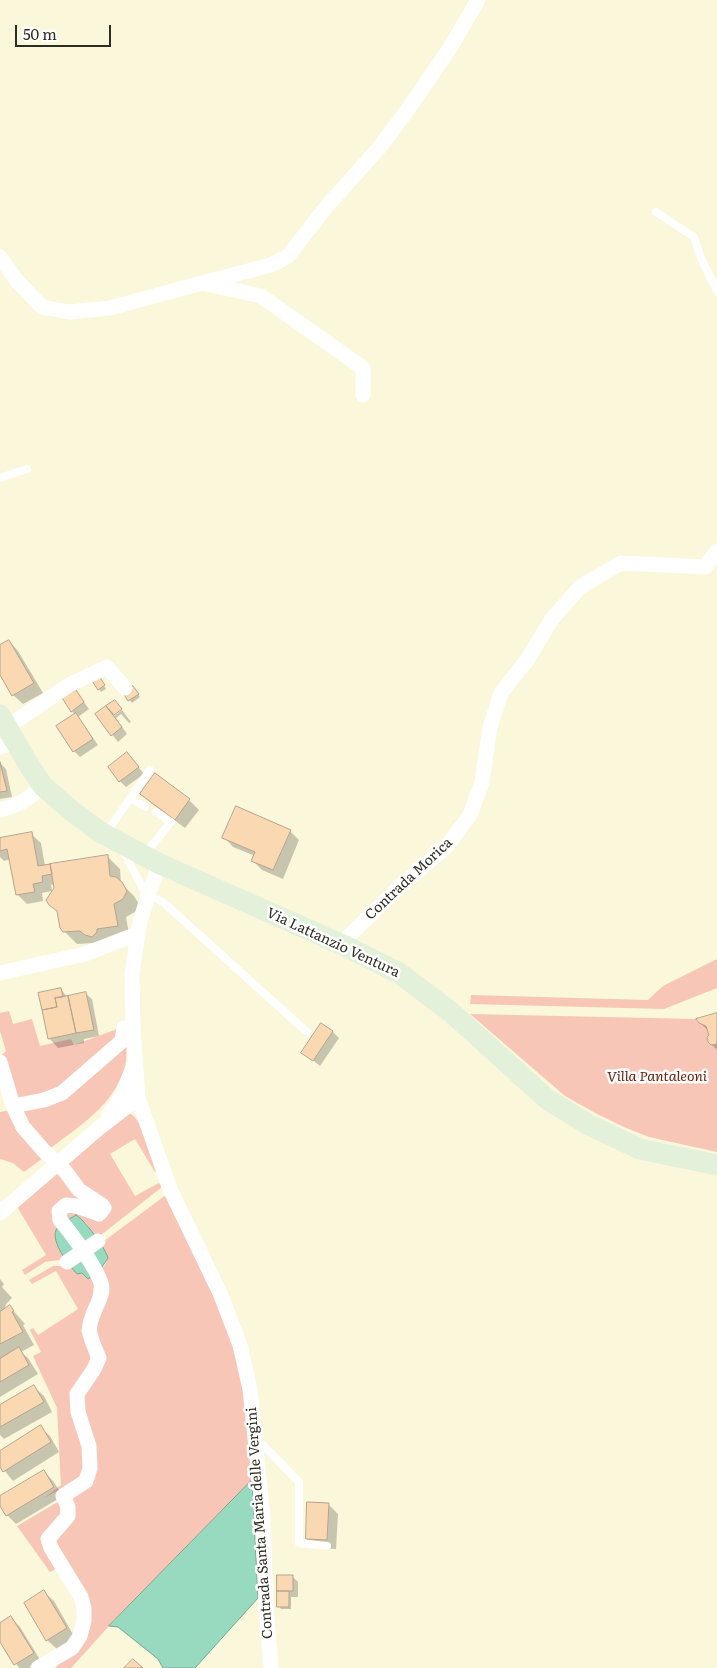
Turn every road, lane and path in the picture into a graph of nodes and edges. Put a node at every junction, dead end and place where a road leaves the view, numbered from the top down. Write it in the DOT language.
graph roads {
  1 [pos="478,0"];
  2 [pos="656,212"];
  3 [pos="0,257"];
  4 [pos="202,284"];
  5 [pos="717,291"];
  6 [pos="363,396"];
  7 [pos="27,470"];
  8 [pos="0,478"];
  9 [pos="717,551"];
  10 [pos="125,688"];
  11 [pos="6,733"];
  12 [pos="150,770"];
  13 [pos="43,786"];
  14 [pos="131,798"];
  15 [pos="145,807"];
  16 [pos="0,810"];
  17 [pos="156,812"];
  18 [pos="112,838"];
  19 [pos="152,860"];
  20 [pos="148,895"];
  21 [pos="137,934"];
  22 [pos="343,945"];
  23 [pos="0,973"];
  24 [pos="133,1027"];
  25 [pos="308,1032"];
  26 [pos="0,1062"];
  27 [pos="135,1063"];
  28 [pos="138,1098"];
  29 [pos="13,1106"];
  30 [pos="99,1128"];
  31 [pos="717,1165"];
  32 [pos="0,1213"];
  33 [pos="98,1241"];
  34 [pos="82,1252"];
  35 [pos="67,1262"];
  36 [pos="255,1443"];
  37 [pos="327,1546"];
  38 [pos="38,1668"];
  39 [pos="271,1668"];
  1 -- 4 [label="street"];
  2 -- 5 [label="lane"];
  3 -- 4 [label="street"];
  4 -- 6 [label="street"];
  7 -- 8 [label="lane"];
  9 -- 22 [label="street, Contrada Morica"];
  10 -- 11 [label="street"];
  11 -- 13 [label="main road, Via Lattanzio Ventura"];
  12 -- 14 [label="lane"];
  13 -- 16 [label="street"];
  13 -- 18 [label="main road, Via Lattanzio Ventura"];
  14 -- 15 [label="lane"];
  14 -- 18 [label="lane"];
  17 -- 19 [label="lane"];
  18 -- 19 [label="main road, Via Lattanzio Ventura"];
  18 -- 20 [label="lane"];
  19 -- 20 [label="street, Contrada Santa Maria delle Vergini"];
  19 -- 22 [label="main road, Via Lattanzio Ventura"];
  20 -- 21 [label="street, Contrada Santa Maria delle Vergini"];
  20 -- 25 [label="lane"];
  21 -- 23 [label="street"];
  21 -- 24 [label="street, Contrada Santa Maria delle Vergini"];
  22 -- 31 [label="main road, Via Lattanzio Ventura"];
  24 -- 27 [label="street, Contrada Santa Maria delle Vergini"];
  24 -- 29 [label="street"];
  26 -- 29 [label="street"];
  27 -- 28 [label="street, Contrada Santa Maria delle Vergini"];
  27 -- 30 [label="street"];
  28 -- 30 [label="street"];
  28 -- 36 [label="street, Contrada Santa Maria delle Vergini"];
  29 -- 34 [label="street"];
  30 -- 32 [label="street"];
  33 -- 34 [label="street"];
  34 -- 35 [label="street"];
  34 -- 38 [label="street"];
  36 -- 37 [label="lane"];
  36 -- 39 [label="street, Contrada Santa Maria delle Vergini"];
}
